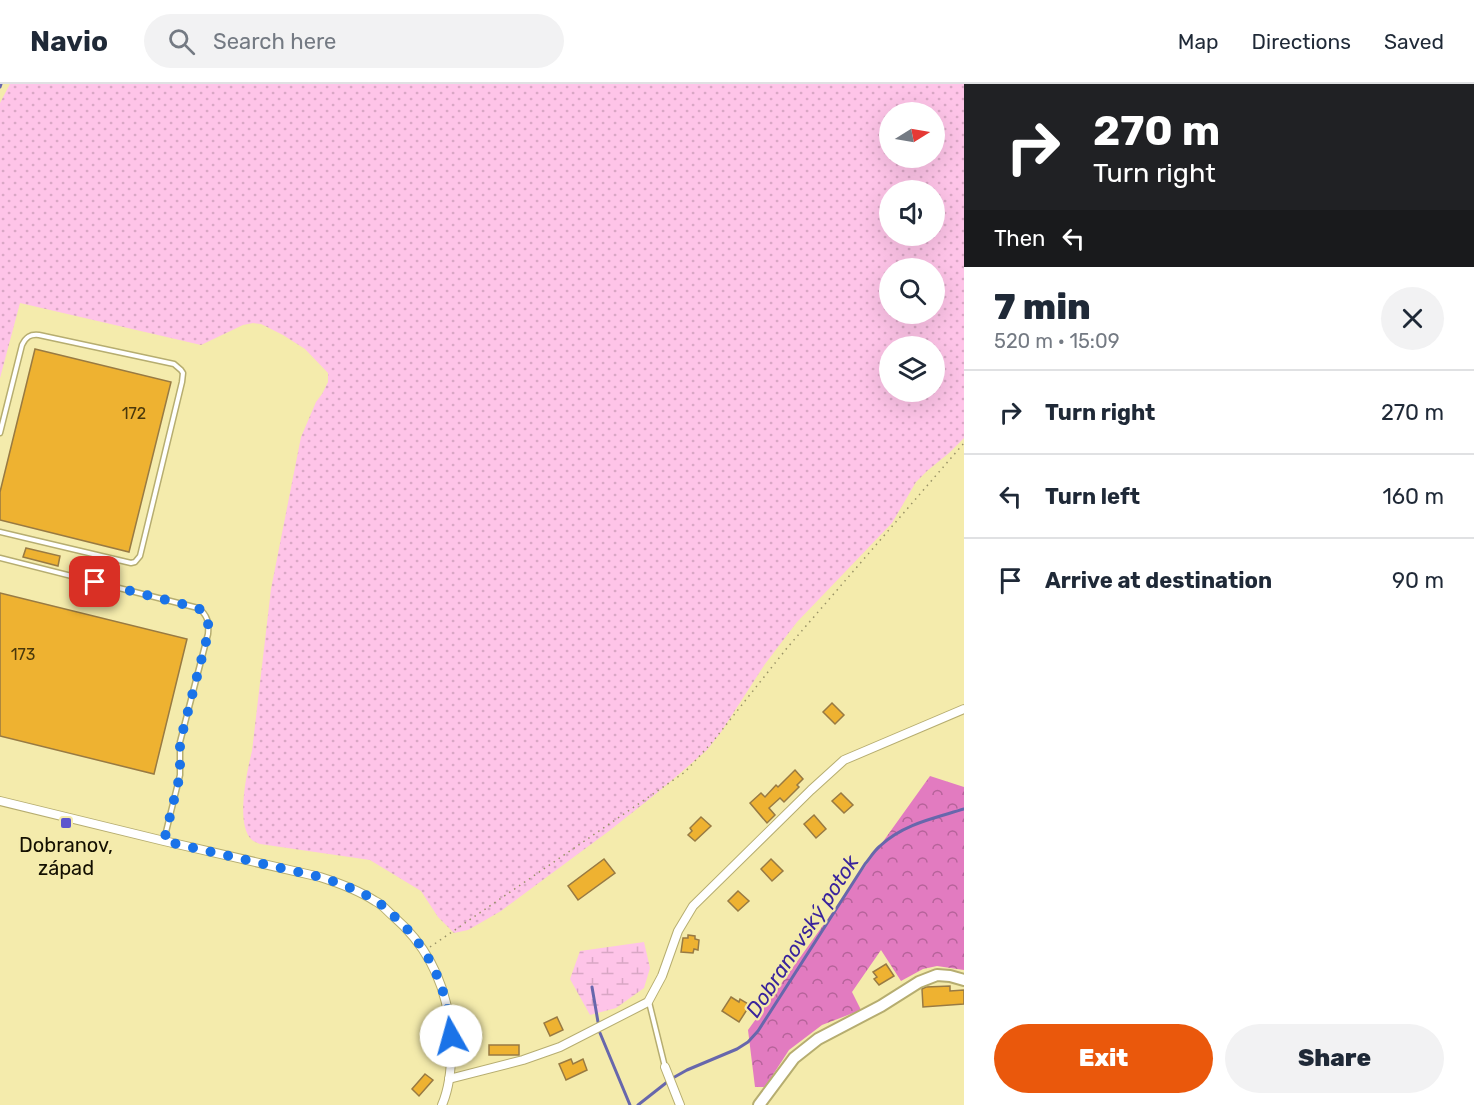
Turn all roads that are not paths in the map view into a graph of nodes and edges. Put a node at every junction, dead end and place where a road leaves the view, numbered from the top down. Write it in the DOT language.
graph roads {
  1 [pos="0,433"];
  2 [pos="0,532"];
  3 [pos="0,558"];
  4 [pos="964,709"];
  5 [pos="0,801"];
  6 [pos="164,841"];
  7 [pos="964,980"];
  8 [pos="648,1002"];
  9 [pos="665,1067"];
  10 [pos="449,1079"];
  11 [pos="442,1105"];
  12 [pos="680,1105"];
  13 [pos="759,1105"];
  1 -- 2 [label="lane"];
  3 -- 6 [label="lane"];
  4 -- 8 [label="street"];
  5 -- 6 [label="street"];
  6 -- 10 [label="street"];
  7 -- 13 [label="street"];
  8 -- 9 [label="lane"];
  8 -- 10 [label="street"];
  9 -- 12 [label="street"];
  10 -- 11 [label="street"];
}
